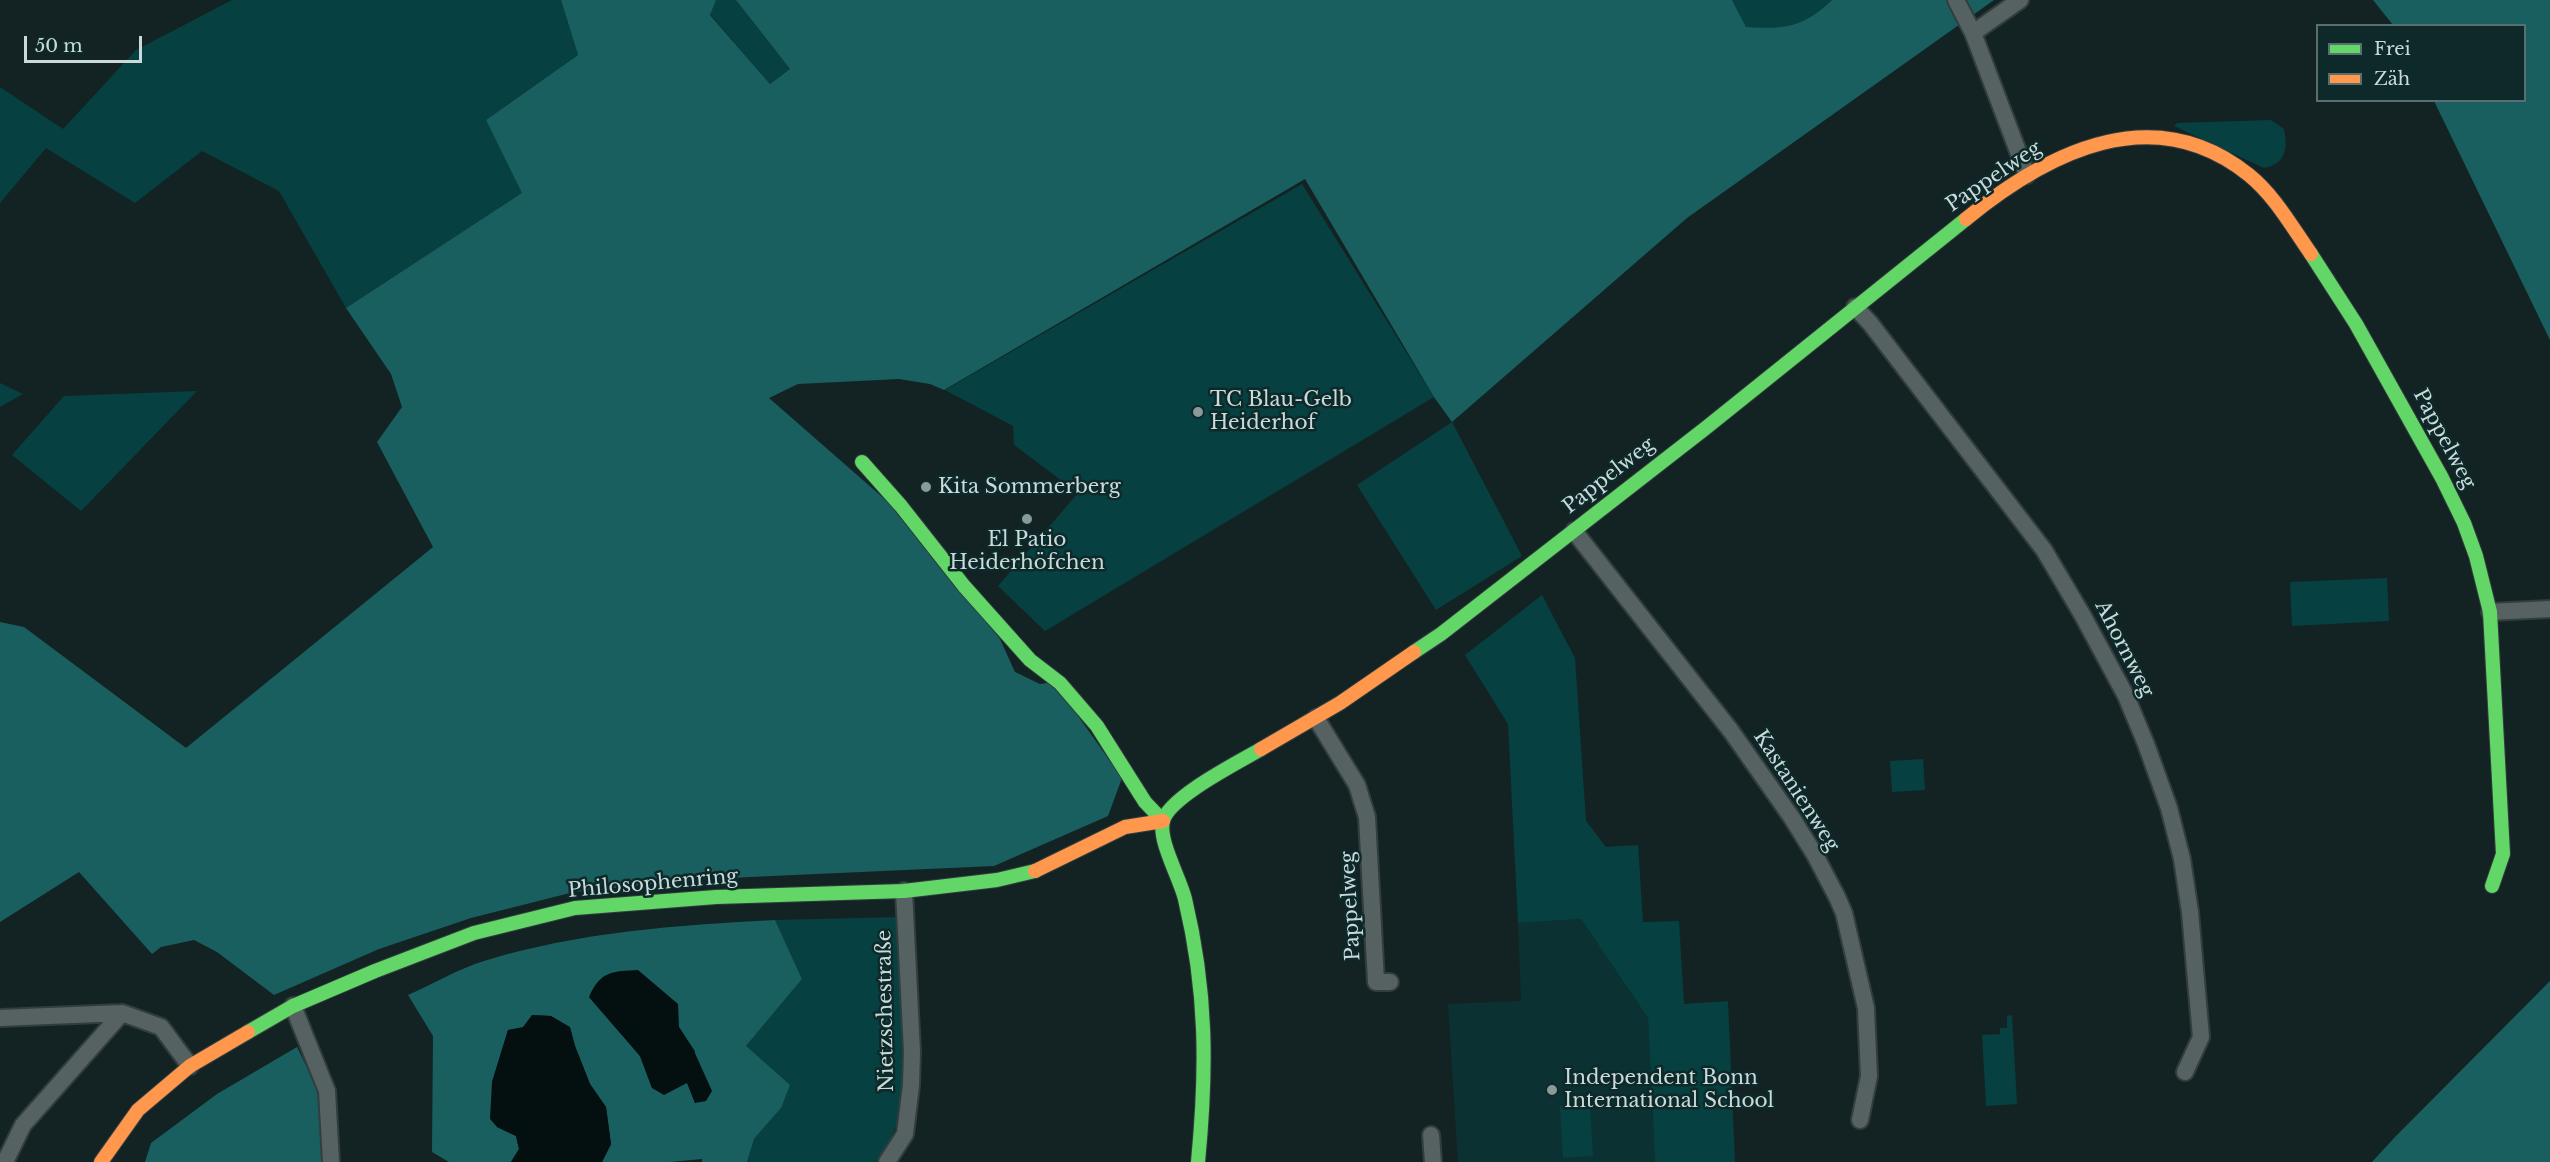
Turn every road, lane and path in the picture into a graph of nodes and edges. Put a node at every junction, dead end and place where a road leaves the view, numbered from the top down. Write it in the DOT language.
graph roads {
  1 [pos="1956,0"];
  2 [pos="2020,0"];
  3 [pos="1973,33"];
  4 [pos="2027,175"];
  5 [pos="1855,307"];
  6 [pos="862,462"];
  7 [pos="1574,531"];
  8 [pos="2550,609"];
  9 [pos="2490,612"];
  10 [pos="1316,718"];
  11 [pos="1163,821"];
  12 [pos="2492,886"];
  13 [pos="904,891"];
  14 [pos="1390,982"];
  15 [pos="293,1006"];
  16 [pos="122,1014"];
  17 [pos="0,1018"];
  18 [pos="190,1066"];
  19 [pos="2185,1072"];
  20 [pos="1860,1120"];
  21 [pos="1431,1135"];
  22 [pos="5,1162"];
  23 [pos="101,1162"];
  24 [pos="331,1162"];
  25 [pos="887,1162"];
  26 [pos="1198,1162"];
  27 [pos="1433,1162"];
  1 -- 3 [label="street"];
  2 -- 3 [label="street"];
  3 -- 4 [label="street"];
  4 -- 5 [label="street, Pappelweg"];
  4 -- 9 [label="street, Pappelweg"];
  5 -- 7 [label="street, Pappelweg"];
  5 -- 19 [label="street, Ahornweg"];
  6 -- 11 [label="street"];
  7 -- 10 [label="street, Pappelweg"];
  7 -- 20 [label="street, Kastanienweg"];
  8 -- 9 [label="street"];
  9 -- 12 [label="street, Pappelweg"];
  10 -- 11 [label="street, Pappelweg"];
  10 -- 14 [label="street, Pappelweg"];
  11 -- 13 [label="street, Philosophenring"];
  11 -- 26 [label="street"];
  13 -- 15 [label="street, Philosophenring"];
  13 -- 25 [label="street, Nietzschestraße"];
  15 -- 18 [label="street, Philosophenring"];
  15 -- 24 [label="street"];
  16 -- 17 [label="street"];
  16 -- 18 [label="street"];
  16 -- 22 [label="street"];
  18 -- 23 [label="street, Philosophenring"];
  21 -- 27 [label="street"];
}
